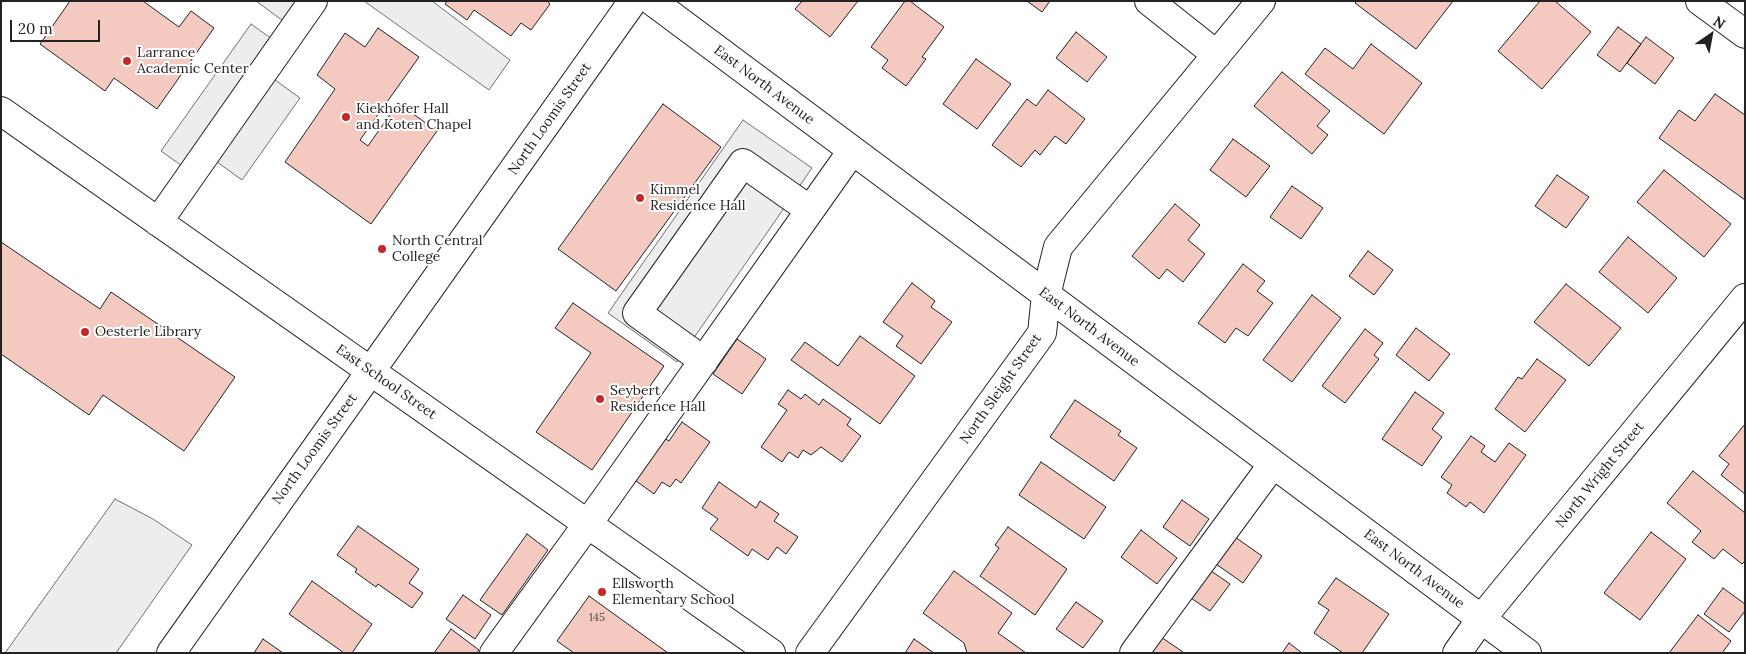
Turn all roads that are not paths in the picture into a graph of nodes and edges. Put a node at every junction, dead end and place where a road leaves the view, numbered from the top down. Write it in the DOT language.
graph roads {
  1 [pos="313,1"];
  2 [pos="633,1"];
  3 [pos="652,1"];
  4 [pos="1149,1"];
  5 [pos="1261,1"];
  6 [pos="1700,1"];
  7 [pos="1745,34"];
  8 [pos="1216,55"];
  9 [pos="1,111"];
  10 [pos="852,151"];
  11 [pos="810,210"];
  12 [pos="158,222"];
  13 [pos="1046,295"];
  14 [pos="1745,298"];
  15 [pos="704,361"];
  16 [pos="371,372"];
  17 [pos="1273,464"];
  18 [pos="588,524"];
  19 [pos="1481,619"];
  20 [pos="171,653"];
  21 [pos="494,653"];
  22 [pos="771,653"];
  23 [pos="810,653"];
  24 [pos="1134,653"];
  25 [pos="1457,653"];
  26 [pos="1527,653"];
  1 -- 12 [label="street"];
  2 -- 16 [label="street, North Loomis Street"];
  3 -- 10 [label="street, East North Avenue"];
  4 -- 8 [label="street"];
  5 -- 8 [label="street, North Sleight Street"];
  6 -- 7 [label="street"];
  8 -- 13 [label="street, North Sleight Street"];
  9 -- 12 [label="street, East School Street"];
  10 -- 11 [label="street"];
  10 -- 13 [label="street, East North Avenue"];
  11 -- 15 [label="street"];
  11 -- 15 [label="street"];
  12 -- 16 [label="street, East School Street"];
  13 -- 17 [label="street, East North Avenue"];
  13 -- 23 [label="street, North Sleight Street"];
  14 -- 19 [label="street, North Wright Street"];
  15 -- 18 [label="street"];
  16 -- 18 [label="street, East School Street"];
  16 -- 20 [label="street, North Loomis Street"];
  17 -- 19 [label="street, East North Avenue"];
  17 -- 24 [label="street"];
  18 -- 21 [label="street"];
  18 -- 22 [label="street, East School Street"];
  19 -- 25 [label="street, North Wright Street"];
  19 -- 26 [label="street, East North Avenue"];
}
